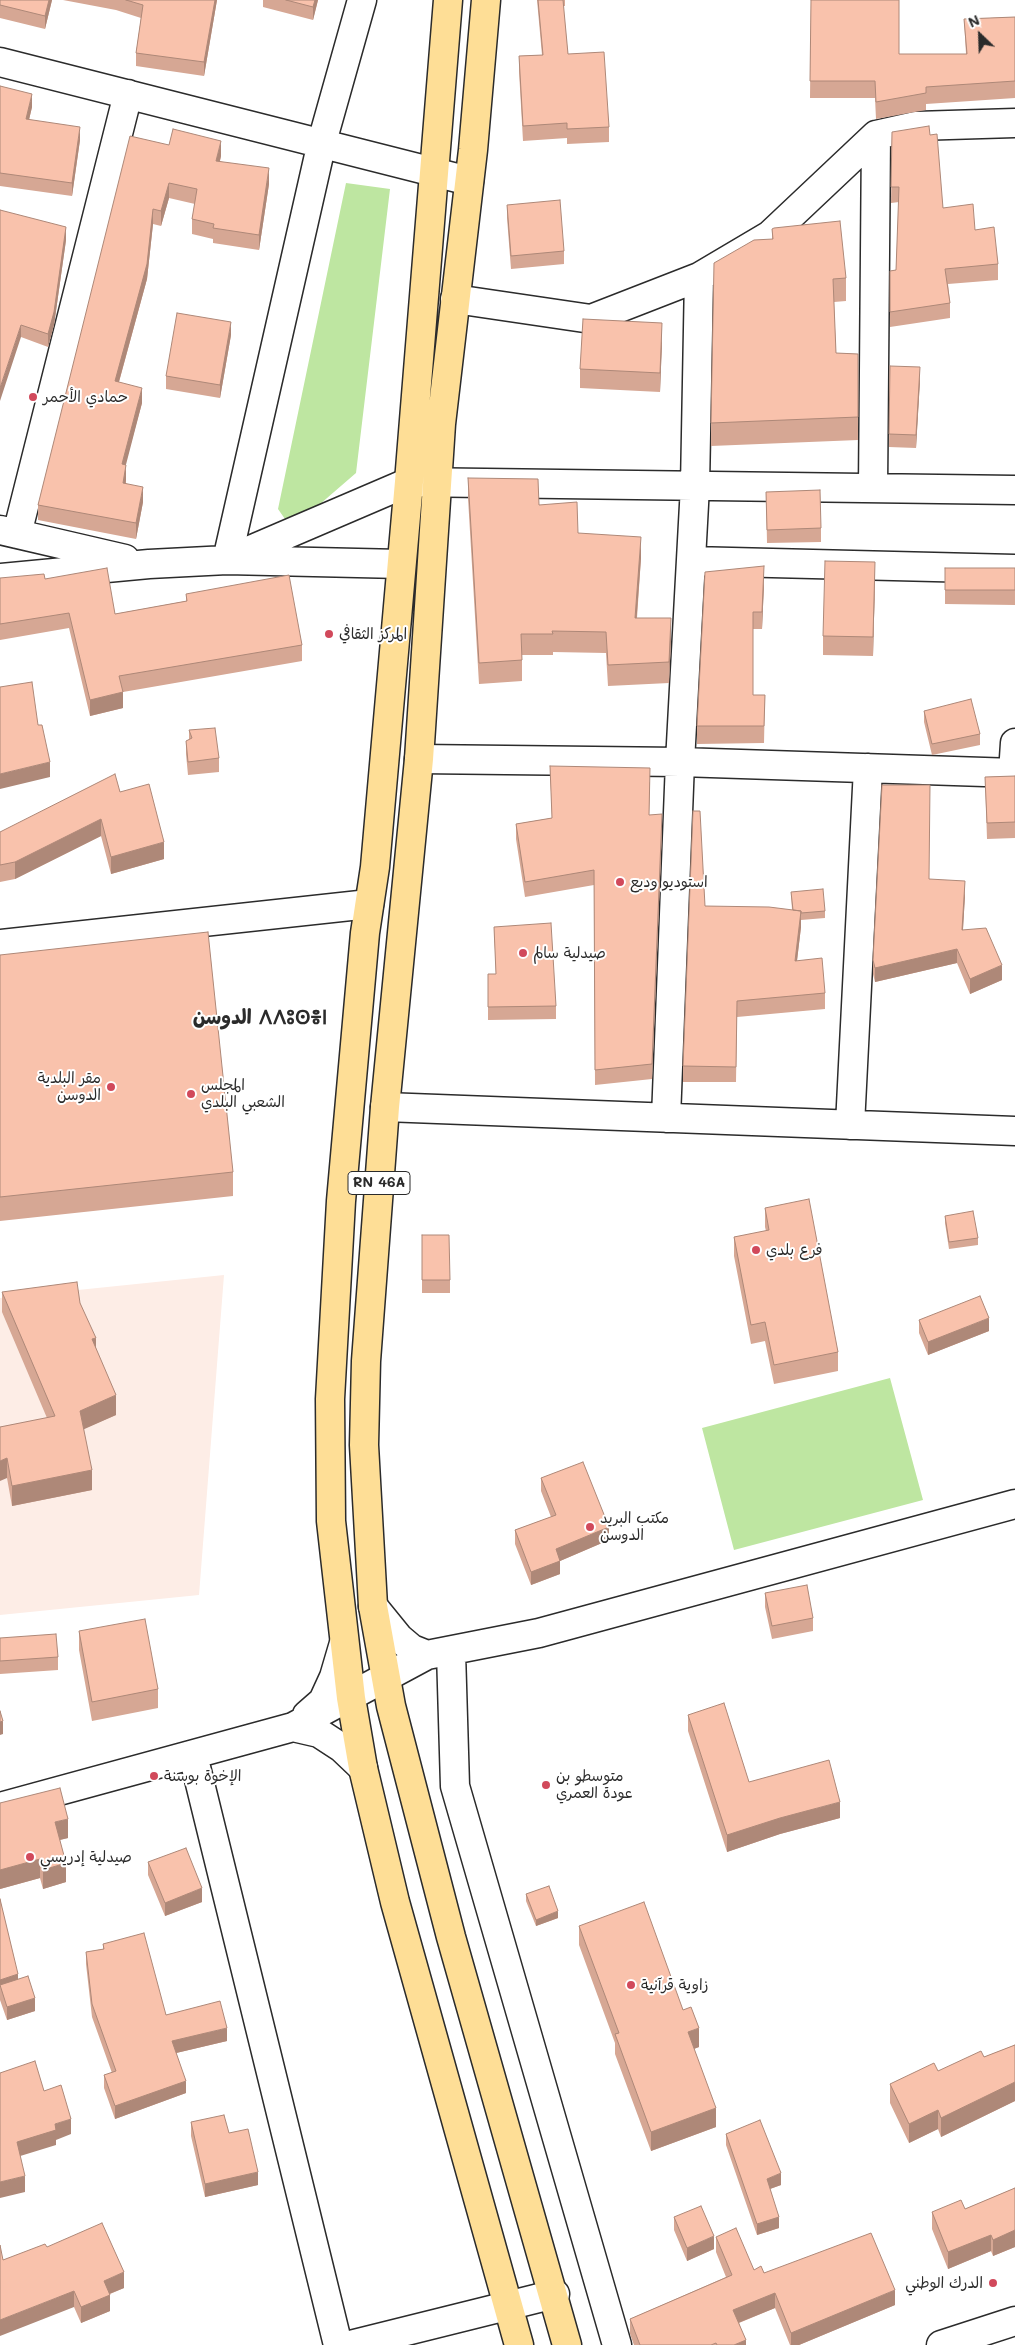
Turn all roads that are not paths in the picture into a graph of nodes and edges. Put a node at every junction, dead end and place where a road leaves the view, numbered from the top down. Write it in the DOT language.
graph roads {
  1 [pos="362,0"];
  2 [pos="448,0"];
  3 [pos="486,0"];
  4 [pos="1,67"];
  5 [pos="128,94"];
  6 [pos="1015,123"];
  7 [pos="876,135"];
  8 [pos="322,142"];
  9 [pos="434,172"];
  10 [pos="469,181"];
  11 [pos="699,277"];
  12 [pos="455,299"];
  13 [pos="437,481"];
  14 [pos="409,482"];
  15 [pos="696,486"];
  16 [pos="872,488"];
  17 [pos="1015,490"];
  18 [pos="8,532"];
  19 [pos="227,560"];
  20 [pos="691,561"];
  21 [pos="149,564"];
  22 [pos="401,564"];
  23 [pos="1015,569"];
  24 [pos="0,578"];
  25 [pos="1015,743"];
  26 [pos="419,760"];
  27 [pos="680,762"];
  28 [pos="868,768"];
  29 [pos="1014,773"];
  30 [pos="369,904"];
  31 [pos="0,944"];
  32 [pos="385,1107"];
  33 [pos="666,1118"];
  34 [pos="850,1125"];
  35 [pos="1015,1131"];
  36 [pos="1015,1504"];
  37 [pos="373,1606"];
  38 [pos="344,1643"];
  39 [pos="439,1653"];
  40 [pos="384,1678"];
  41 [pos="351,1698"];
  42 [pos="293,1727"];
  43 [pos="193,1755"];
  44 [pos="363,1768"];
  45 [pos="0,1807"];
  46 [pos="555,2294"];
  47 [pos="507,2307"];
  48 [pos="1015,2321"];
  49 [pos="338,2345"];
  50 [pos="350,2345"];
  51 [pos="519,2345"];
  52 [pos="568,2345"];
  53 [pos="617,2345"];
  54 [pos="941,2345"];
  1 -- 8 [label="street"];
  2 -- 9 [label="main road, RN 46A"];
  3 -- 10 [label="main road, RN 46A"];
  4 -- 5 [label="street"];
  5 -- 8 [label="street"];
  5 -- 18 [label="street"];
  6 -- 7 [label="street"];
  7 -- 11 [label="street"];
  7 -- 16 [label="street"];
  8 -- 9 [label="street"];
  8 -- 19 [label="street"];
  9 -- 10 [label="street"];
  9 -- 14 [label="main road, RN 46A"];
  10 -- 12 [label="main road, RN 46A"];
  11 -- 12 [label="street"];
  11 -- 15 [label="street"];
  12 -- 13 [label="main road, RN 46A"];
  13 -- 14 [label="street"];
  13 -- 15 [label="street"];
  13 -- 26 [label="main road, RN 46A"];
  14 -- 19 [label="street"];
  14 -- 22 [label="main road, RN 46A"];
  15 -- 16 [label="street"];
  15 -- 20 [label="street"];
  16 -- 17 [label="street"];
  18 -- 21 [label="street"];
  19 -- 21 [label="street"];
  19 -- 22 [label="street"];
  20 -- 23 [label="street"];
  20 -- 27 [label="street"];
  21 -- 24 [label="street"];
  22 -- 30 [label="main road, RN 46A"];
  25 -- 29 [label="street"];
  26 -- 27 [label="street"];
  26 -- 32 [label="main road, RN 46A"];
  27 -- 28 [label="street"];
  27 -- 33 [label="street"];
  28 -- 29 [label="street"];
  28 -- 34 [label="street"];
  30 -- 31 [label="street"];
  30 -- 38 [label="main road, RN 46A"];
  32 -- 33 [label="street"];
  32 -- 37 [label="main road, RN 46A"];
  33 -- 34 [label="street"];
  34 -- 35 [label="street"];
  36 -- 39 [label="street"];
  37 -- 39 [label="street"];
  37 -- 40 [label="main road, RN 46A"];
  38 -- 41 [label="main road, RN 46A"];
  38 -- 42 [label="street"];
  39 -- 40 [label="street"];
  39 -- 53 [label="street"];
  40 -- 41 [label="street"];
  40 -- 46 [label="main road, RN 46A"];
  41 -- 42 [label="street"];
  41 -- 44 [label="main road, RN 46A"];
  42 -- 43 [label="street"];
  42 -- 44 [label="street"];
  43 -- 45 [label="street"];
  43 -- 49 [label="street"];
  44 -- 47 [label="main road, RN 46A"];
  46 -- 47 [label="street"];
  46 -- 52 [label="main road, RN 46A"];
  47 -- 50 [label="street"];
  47 -- 51 [label="main road, RN 46A"];
  48 -- 54 [label="street"];
}
